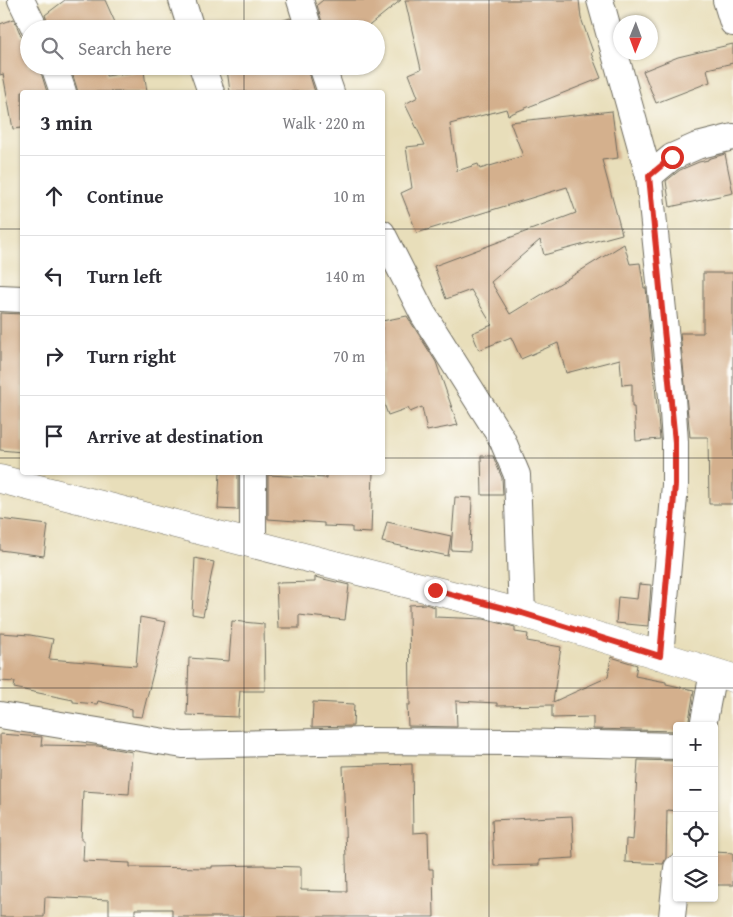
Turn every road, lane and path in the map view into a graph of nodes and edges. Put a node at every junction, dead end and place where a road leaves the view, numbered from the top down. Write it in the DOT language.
graph roads {
  1 [pos="21,0"];
  2 [pos="182,0"];
  3 [pos="300,0"];
  4 [pos="600,0"];
  5 [pos="726,0"];
  6 [pos="31,20"];
  7 [pos="188,20"];
  8 [pos="306,20"];
  9 [pos="733,23"];
  10 [pos="57,75"];
  11 [pos="205,75"];
  12 [pos="325,75"];
  13 [pos="62,90"];
  14 [pos="209,90"];
  15 [pos="330,90"];
  16 [pos="733,137"];
  17 [pos="649,176"];
  18 [pos="385,239"];
  19 [pos="0,298"];
  20 [pos="20,299"];
  21 [pos="253,475"];
  22 [pos="0,480"];
  23 [pos="253,544"];
  24 [pos="522,613"];
  25 [pos="660,656"];
  26 [pos="723,675"];
  27 [pos="0,715"];
  28 [pos="705,722"];
  29 [pos="673,746"];
  30 [pos="674,902"];
  31 [pos="672,917"];
  1 -- 6 [label="street"];
  2 -- 7 [label="street"];
  3 -- 8 [label="street"];
  4 -- 17 [label="street"];
  5 -- 9 [label="street"];
  10 -- 13 [label="street"];
  11 -- 14 [label="street"];
  12 -- 15 [label="street"];
  16 -- 17 [label="street"];
  17 -- 25 [label="street"];
  18 -- 24 [label="street"];
  19 -- 20 [label="street"];
  21 -- 23 [label="street"];
  22 -- 23 [label="street"];
  23 -- 24 [label="street"];
  24 -- 25 [label="street"];
  25 -- 26 [label="street"];
  26 -- 28 [label="street"];
  27 -- 29 [label="street"];
  30 -- 31 [label="street"];
}
